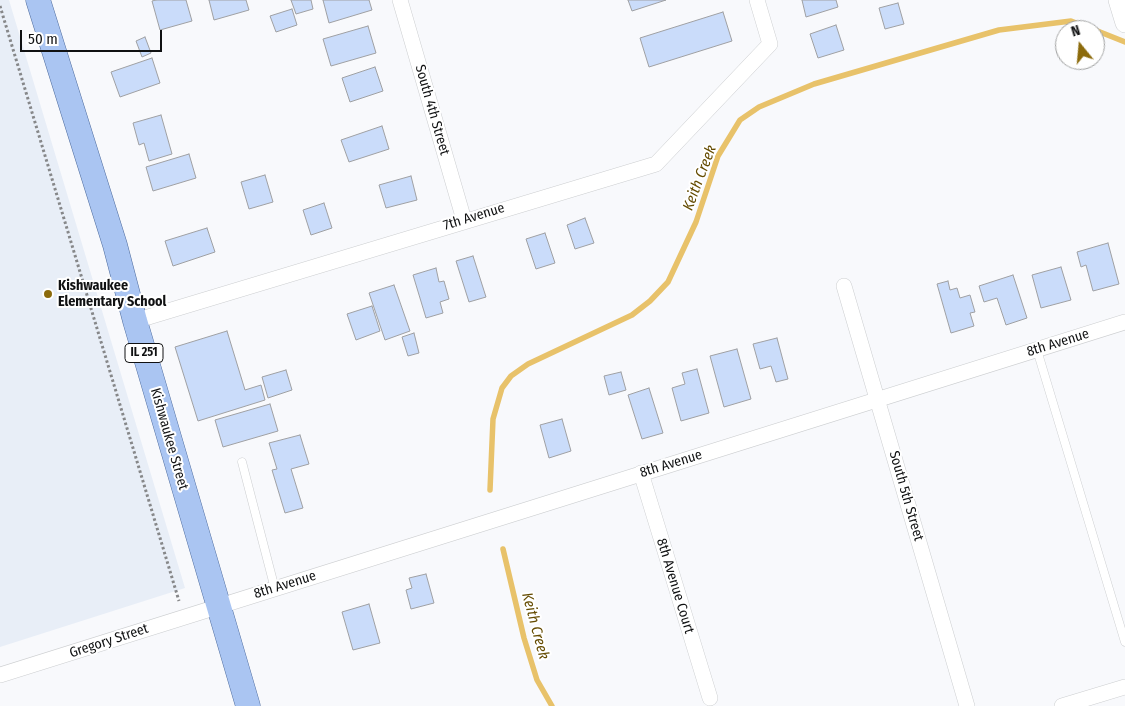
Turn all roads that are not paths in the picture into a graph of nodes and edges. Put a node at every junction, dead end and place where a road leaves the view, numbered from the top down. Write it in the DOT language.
graph roads {
  1 [pos="38,0"];
  2 [pos="400,0"];
  3 [pos="757,0"];
  4 [pos="1118,0"];
  5 [pos="1125,23"];
  6 [pos="464,220"];
  7 [pos="844,286"];
  8 [pos="135,321"];
  9 [pos="1125,322"];
  10 [pos="1037,350"];
  11 [pos="878,399"];
  12 [pos="242,462"];
  13 [pos="640,473"];
  14 [pos="275,589"];
  15 [pos="218,606"];
  16 [pos="1125,642"];
  17 [pos="0,675"];
  18 [pos="1125,686"];
  19 [pos="710,698"];
  20 [pos="248,706"];
  21 [pos="967,706"];
  22 [pos="1062,706"];
  1 -- 8 [label="main road, Kishwaukee Street / IL 251"];
  2 -- 6 [label="street, South 4th Street"];
  3 -- 6 [label="street, 7th Avenue"];
  4 -- 5 [label="street"];
  6 -- 8 [label="street, 7th Avenue"];
  7 -- 11 [label="street, South 5th Street"];
  8 -- 15 [label="main road, Kishwaukee Street / IL 251"];
  9 -- 10 [label="street, 8th Avenue"];
  10 -- 11 [label="street, 8th Avenue"];
  10 -- 16 [label="lane"];
  11 -- 13 [label="street, 8th Avenue"];
  11 -- 21 [label="street, South 5th Street"];
  12 -- 14 [label="lane"];
  13 -- 14 [label="street, 8th Avenue"];
  13 -- 19 [label="street, 8th Avenue Court"];
  14 -- 15 [label="street, 8th Avenue"];
  15 -- 17 [label="street, Gregory Street"];
  15 -- 20 [label="main road, Kishwaukee Street / IL 251"];
  18 -- 22 [label="street"];
}
